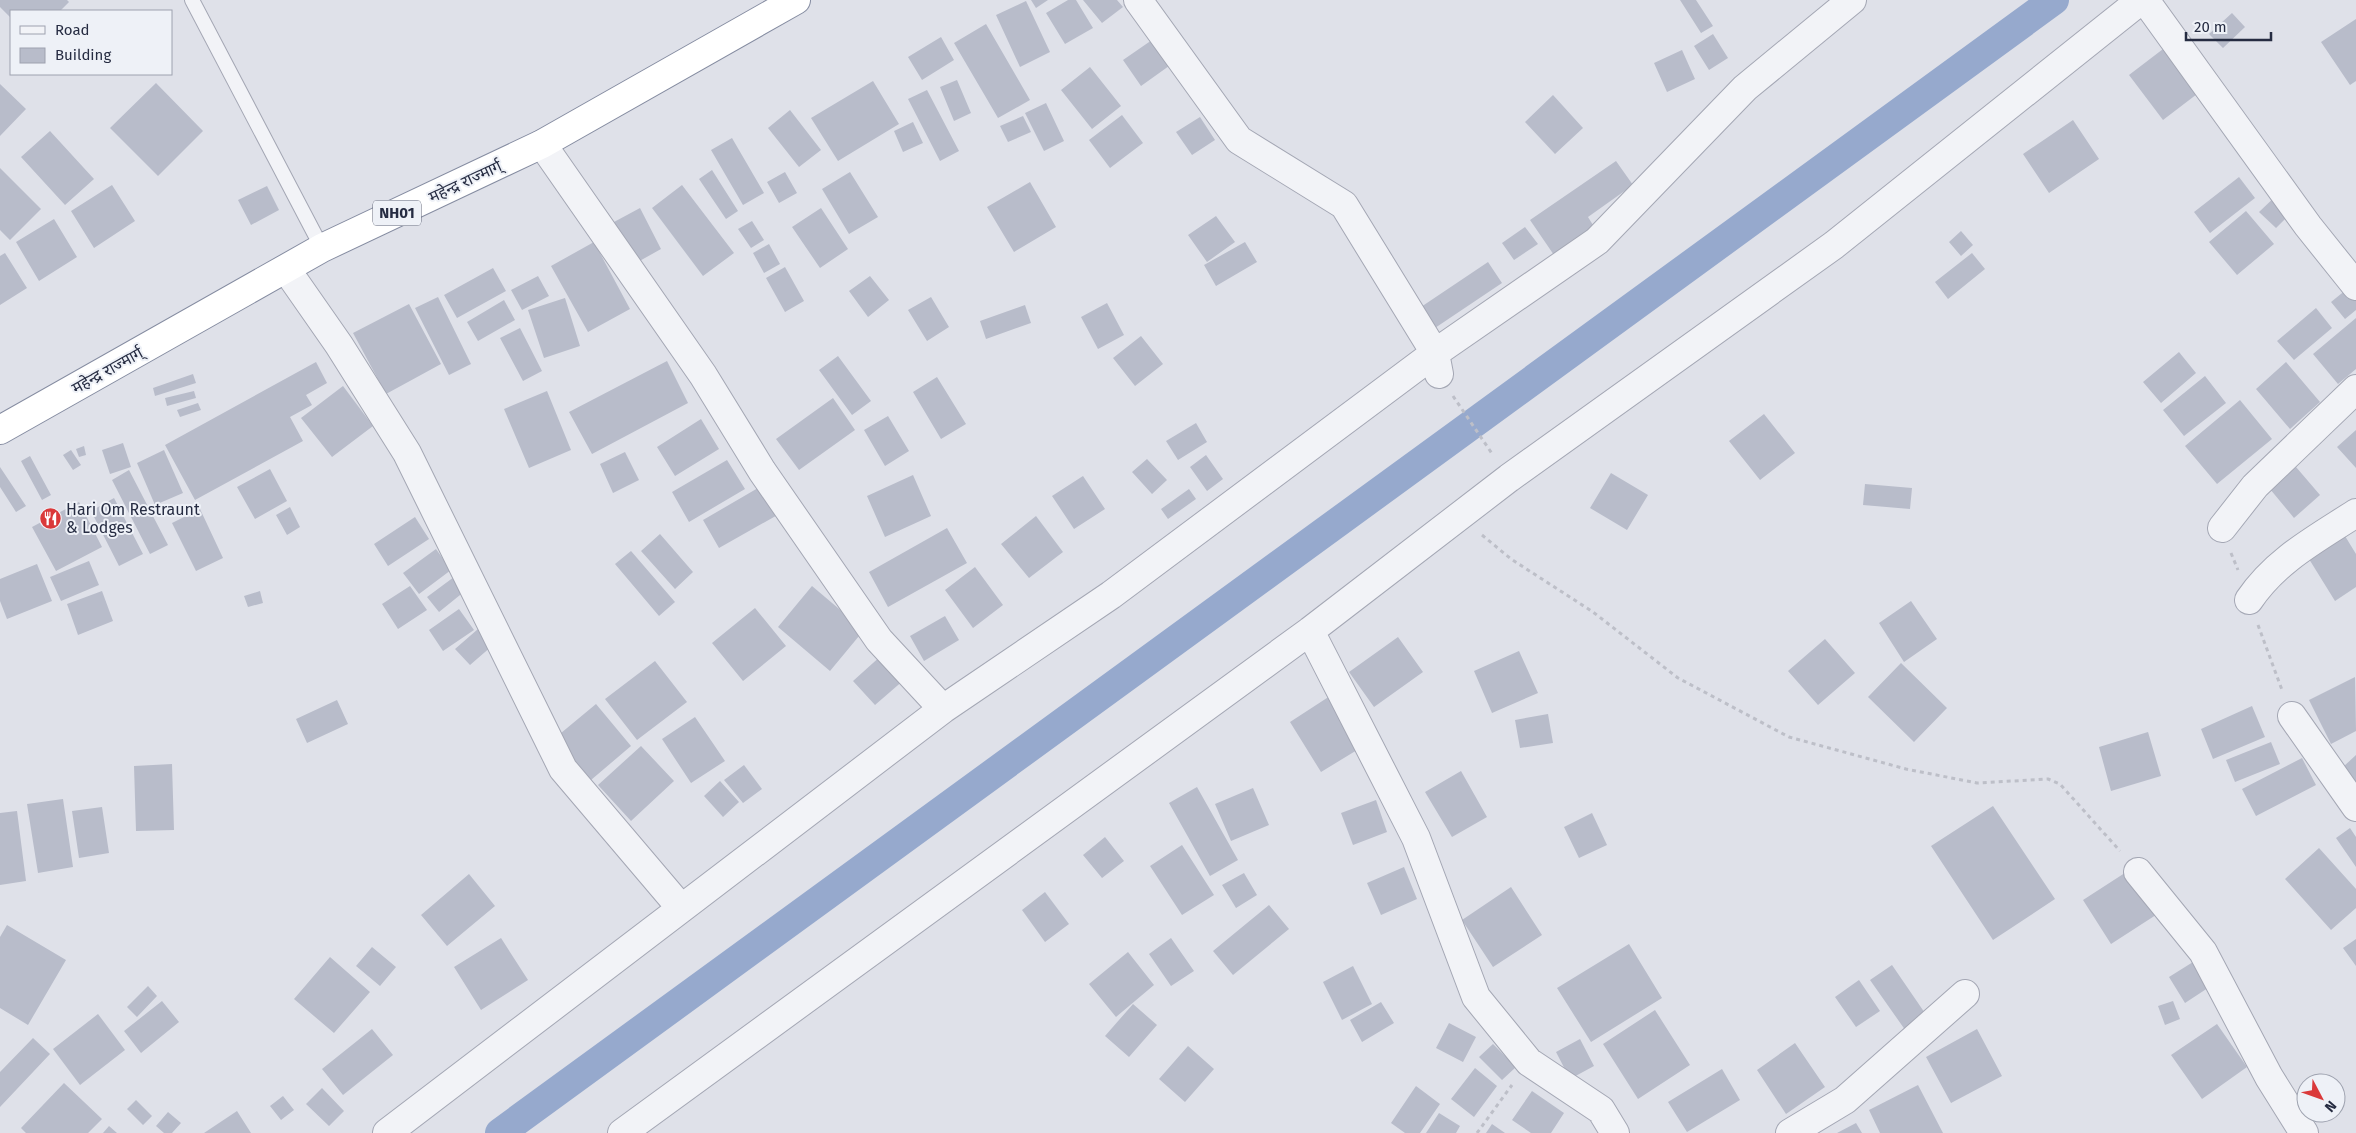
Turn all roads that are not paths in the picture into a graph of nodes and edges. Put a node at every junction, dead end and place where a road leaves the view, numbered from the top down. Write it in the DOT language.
graph roads {
  1 [pos="192,0"];
  2 [pos="796,0"];
  3 [pos="1138,0"];
  4 [pos="1852,0"];
  5 [pos="2141,0"];
  6 [pos="2145,0"];
  7 [pos="542,144"];
  8 [pos="322,248"];
  9 [pos="286,269"];
  10 [pos="2356,286"];
  11 [pos="1437,364"];
  12 [pos="2356,389"];
  13 [pos="0,430"];
  14 [pos="2356,513"];
  15 [pos="2222,528"];
  16 [pos="2249,600"];
  17 [pos="1310,631"];
  18 [pos="943,709"];
  19 [pos="2292,716"];
  20 [pos="2356,807"];
  21 [pos="2138,872"];
  22 [pos="681,908"];
  23 [pos="1965,994"];
  24 [pos="387,1133"];
  25 [pos="622,1133"];
  26 [pos="1616,1133"];
  27 [pos="1790,1133"];
  28 [pos="2304,1133"];
  1 -- 8 [label="lane"];
  2 -- 7 [label="highway, महेन्द्र राज्मार्ग् / NH01"];
  3 -- 11 [label="street"];
  4 -- 11 [label="street"];
  5 -- 17 [label="street"];
  6 -- 10 [label="street"];
  7 -- 8 [label="highway, महेन्द्र राज्मार्ग् / NH01"];
  7 -- 18 [label="street"];
  8 -- 9 [label="highway, महेन्द्र राज्मार्ग् / NH01"];
  9 -- 13 [label="highway, महेन्द्र राज्मार्ग् / NH01"];
  9 -- 22 [label="street"];
  11 -- 18 [label="street"];
  12 -- 15 [label="street"];
  14 -- 16 [label="street"];
  17 -- 25 [label="street"];
  17 -- 26 [label="street"];
  18 -- 22 [label="street"];
  19 -- 20 [label="street"];
  21 -- 28 [label="street"];
  22 -- 24 [label="street"];
  23 -- 27 [label="street"];
}
